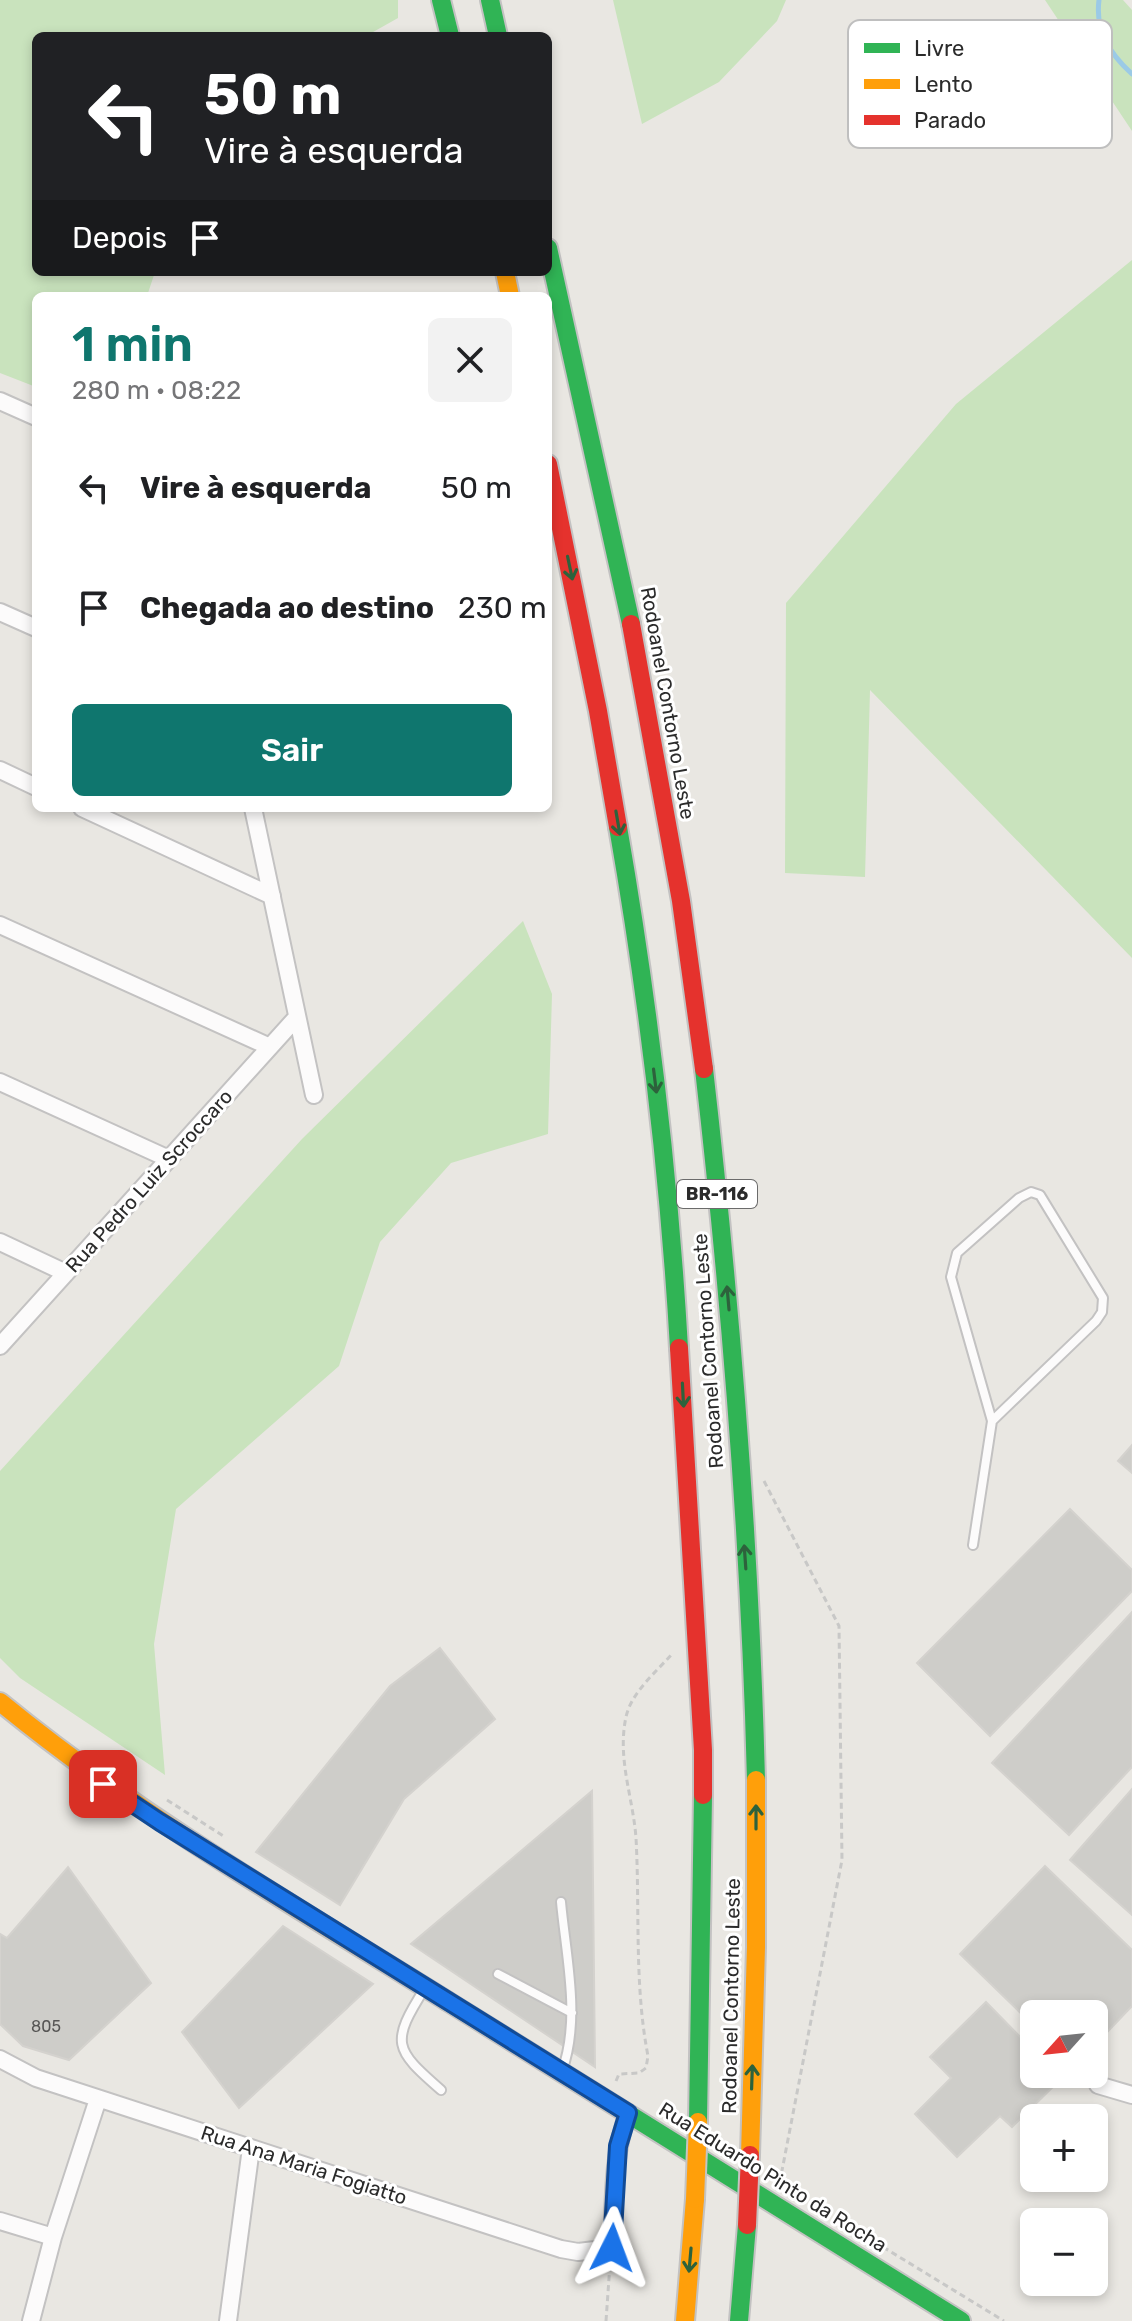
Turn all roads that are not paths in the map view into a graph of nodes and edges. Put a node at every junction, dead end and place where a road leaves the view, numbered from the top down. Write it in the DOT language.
graph roads {
  1 [pos="490,0"];
  2 [pos="441,2"];
  3 [pos="449,32"];
  4 [pos="497,32"];
  5 [pos="552,265"];
  6 [pos="0,401"];
  7 [pos="32,415"];
  8 [pos="552,484"];
  9 [pos="0,612"];
  10 [pos="32,626"];
  11 [pos="0,770"];
  12 [pos="32,785"];
  13 [pos="91,812"];
  14 [pos="254,812"];
  15 [pos="272,896"];
  16 [pos="0,925"];
  17 [pos="297,1017"];
  18 [pos="270,1047"];
  19 [pos="0,1082"];
  20 [pos="314,1095"];
  21 [pos="169,1159"];
  22 [pos="0,1242"];
  23 [pos="66,1273"];
  24 [pos="0,1346"];
  25 [pos="992,1421"];
  26 [pos="973,1545"];
  27 [pos="0,1702"];
  28 [pos="561,1902"];
  29 [pos="498,1974"];
  30 [pos="425,1987"];
  31 [pos="572,2013"];
  32 [pos="0,2059"];
  33 [pos="562,2072"];
  34 [pos="1108,2088"];
  35 [pos="441,2090"];
  36 [pos="1132,2095"];
  37 [pos="98,2099"];
  38 [pos="628,2113"];
  39 [pos="251,2148"];
  40 [pos="0,2221"];
  41 [pos="53,2237"];
  42 [pos="31,2321"];
  43 [pos="228,2321"];
  44 [pos="685,2321"];
  45 [pos="739,2321"];
  46 [pos="961,2321"];
  1 -- 4 [label="main road"];
  2 -- 3 [label="main road"];
  45 -- 5 [label="main road, Rodoanel Contorno Leste / BR-116, one-way, bridge"];
  6 -- 7 [label="street"];
  8 -- 44 [label="main road, Rodoanel Contorno Leste / BR-116, one-way, bridge"];
  9 -- 10 [label="street"];
  11 -- 12 [label="street"];
  13 -- 15 [label="street"];
  14 -- 15 [label="street"];
  15 -- 17 [label="street"];
  16 -- 18 [label="street"];
  17 -- 18 [label="street, Rua Pedro Luiz Scroccaro"];
  17 -- 20 [label="street"];
  18 -- 21 [label="street, Rua Pedro Luiz Scroccaro"];
  19 -- 21 [label="street"];
  21 -- 23 [label="street, Rua Pedro Luiz Scroccaro"];
  22 -- 23 [label="street"];
  23 -- 24 [label="street, Rua Pedro Luiz Scroccaro"];
  25 -- 25 [label="lane"];
  25 -- 26 [label="lane"];
  27 -- 30 [label="main road, Rua Eduardo Pinto da Rocha"];
  28 -- 31 [label="lane"];
  29 -- 31 [label="lane"];
  30 -- 33 [label="main road, Rua Eduardo Pinto da Rocha"];
  30 -- 35 [label="lane"];
  31 -- 33 [label="lane"];
  32 -- 37 [label="street, Rua Ana Maria Fogiatto"];
  33 -- 38 [label="main road, Rua Eduardo Pinto da Rocha"];
  34 -- 36 [label="street"];
  37 -- 39 [label="street, Rua Ana Maria Fogiatto"];
  37 -- 41 [label="street"];
  38 -- 39 [label="street, Rua Ana Maria Fogiatto"];
  38 -- 46 [label="main road, Rua Eduardo Pinto da Rocha"];
  39 -- 43 [label="street"];
  40 -- 41 [label="street"];
  41 -- 42 [label="street"];
}
